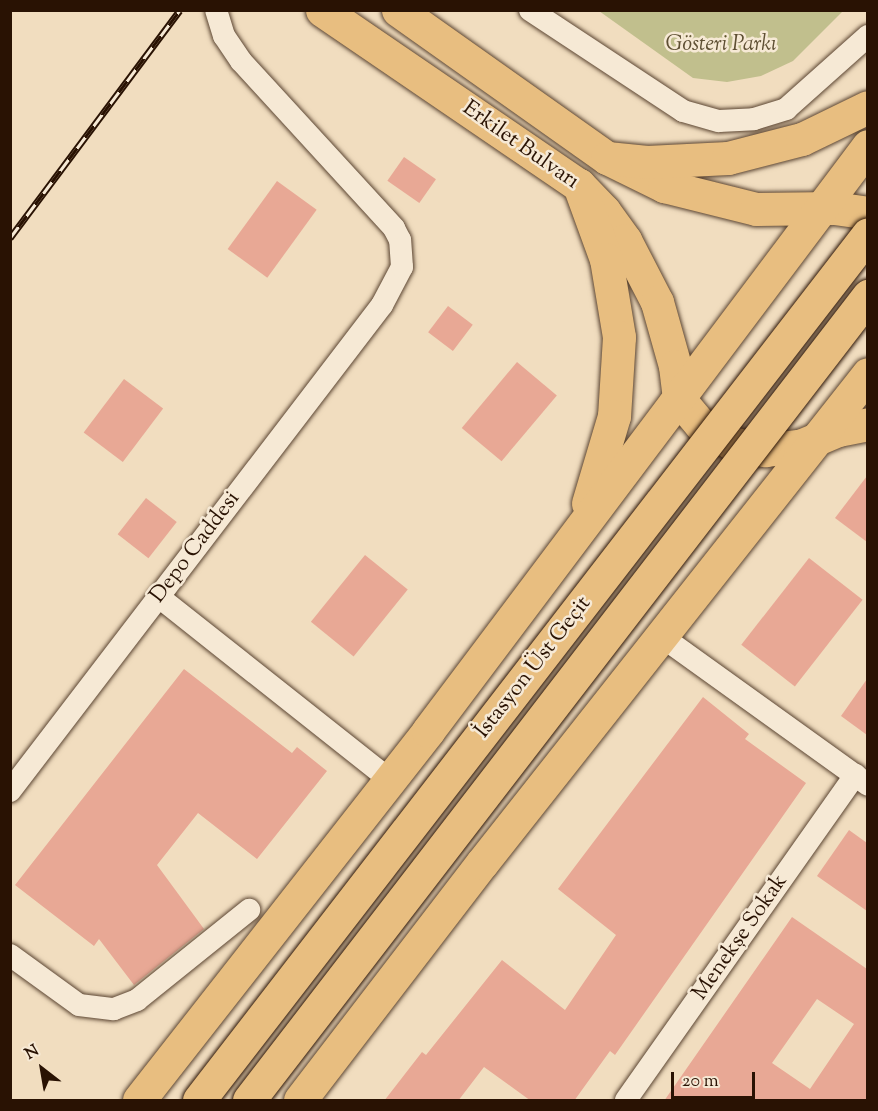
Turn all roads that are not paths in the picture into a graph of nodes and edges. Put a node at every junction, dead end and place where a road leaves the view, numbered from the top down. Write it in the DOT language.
graph roads {
  1 [pos="216,10"];
  2 [pos="322,10"];
  3 [pos="398,10"];
  4 [pos="530,10"];
  5 [pos="867,36"];
  6 [pos="867,107"];
  7 [pos="867,147"];
  8 [pos="607,158"];
  9 [pos="579,185"];
  10 [pos="818,210"];
  11 [pos="867,213"];
  12 [pos="867,234"];
  13 [pos="867,296"];
  14 [pos="867,374"];
  15 [pos="679,399"];
  16 [pos="867,424"];
  17 [pos="817,439"];
  18 [pos="557,561"];
  19 [pos="159,597"];
  20 [pos="661,636"];
  21 [pos="390,780"];
  22 [pos="861,780"];
  23 [pos="10,791"];
  24 [pos="249,910"];
  25 [pos="10,955"];
  26 [pos="139,1101"];
  27 [pos="199,1101"];
  28 [pos="249,1101"];
  29 [pos="300,1101"];
  30 [pos="627,1101"];
  1 -- 19 [label="street, Depo Caddesi"];
  2 -- 9 [label="main road, Erkilet Bulvarı"];
  3 -- 8 [label="main road, Erkilet Bulvarı"];
  4 -- 5 [label="street"];
  6 -- 8 [label="main road"];
  7 -- 10 [label="main road"];
  8 -- 10 [label="main road, Erkilet Bulvarı"];
  9 -- 15 [label="main road, Erkilet Bulvarı"];
  9 -- 18 [label="main road"];
  10 -- 11 [label="main road, Erkilet Bulvarı"];
  10 -- 15 [label="main road"];
  12 -- 27 [label="main road, İstasyon Üst Geçit, bridge"];
  13 -- 28 [label="main road, İstasyon Üst Geçit, bridge"];
  14 -- 17 [label="main road"];
  15 -- 17 [label="main road"];
  15 -- 18 [label="main road"];
  16 -- 17 [label="main road"];
  17 -- 20 [label="main road"];
  18 -- 21 [label="main road"];
  19 -- 21 [label="street"];
  19 -- 23 [label="street, Depo Caddesi"];
  20 -- 22 [label="street"];
  20 -- 29 [label="main road"];
  21 -- 26 [label="main road"];
  22 -- 30 [label="street, Menekşe Sokak"];
  24 -- 25 [label="street"];
}
